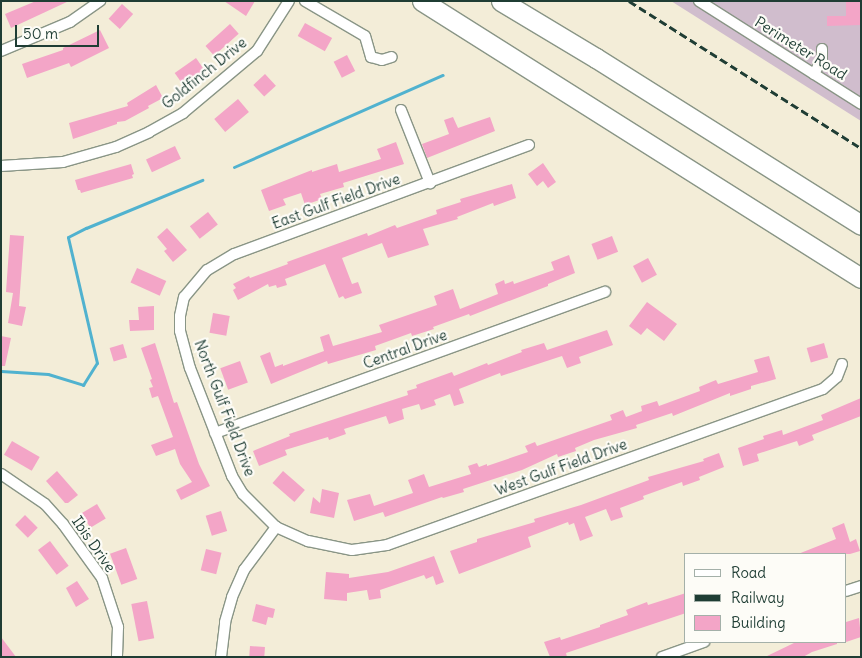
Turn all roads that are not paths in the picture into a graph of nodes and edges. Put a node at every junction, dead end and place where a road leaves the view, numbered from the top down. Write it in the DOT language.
graph roads {
  1 [pos="100,1"];
  2 [pos="289,1"];
  3 [pos="305,1"];
  4 [pos="422,1"];
  5 [pos="501,1"];
  6 [pos="699,1"];
  7 [pos="822,49"];
  8 [pos="1,51"];
  9 [pos="392,57"];
  10 [pos="814,74"];
  11 [pos="861,104"];
  12 [pos="401,110"];
  13 [pos="529,145"];
  14 [pos="1,166"];
  15 [pos="430,183"];
  16 [pos="861,225"];
  17 [pos="861,278"];
  18 [pos="605,292"];
  19 [pos="180,316"];
  20 [pos="842,364"];
  21 [pos="215,433"];
  22 [pos="1,474"];
  23 [pos="276,527"];
  24 [pos="861,586"];
  25 [pos="847,591"];
  26 [pos="701,643"];
  27 [pos="117,657"];
  28 [pos="221,657"];
  29 [pos="662,657"];
  1 -- 8 [label="street"];
  2 -- 14 [label="street, Goldfinch Drive"];
  3 -- 9 [label="street"];
  4 -- 17 [label="highway"];
  5 -- 16 [label="highway"];
  6 -- 10 [label="street, Perimeter Road"];
  7 -- 10 [label="street"];
  10 -- 11 [label="street, Perimeter Road"];
  12 -- 15 [label="street"];
  13 -- 15 [label="street, East Gulf Field Drive"];
  15 -- 19 [label="street, East Gulf Field Drive"];
  18 -- 21 [label="street, Central Drive"];
  19 -- 21 [label="street, North Gulf Field Drive"];
  20 -- 23 [label="street, West Gulf Field Drive"];
  21 -- 23 [label="street, North Gulf Field Drive"];
  22 -- 27 [label="street, Ibis Drive"];
  23 -- 28 [label="street"];
  24 -- 25 [label="street"];
  26 -- 29 [label="street"];
}
